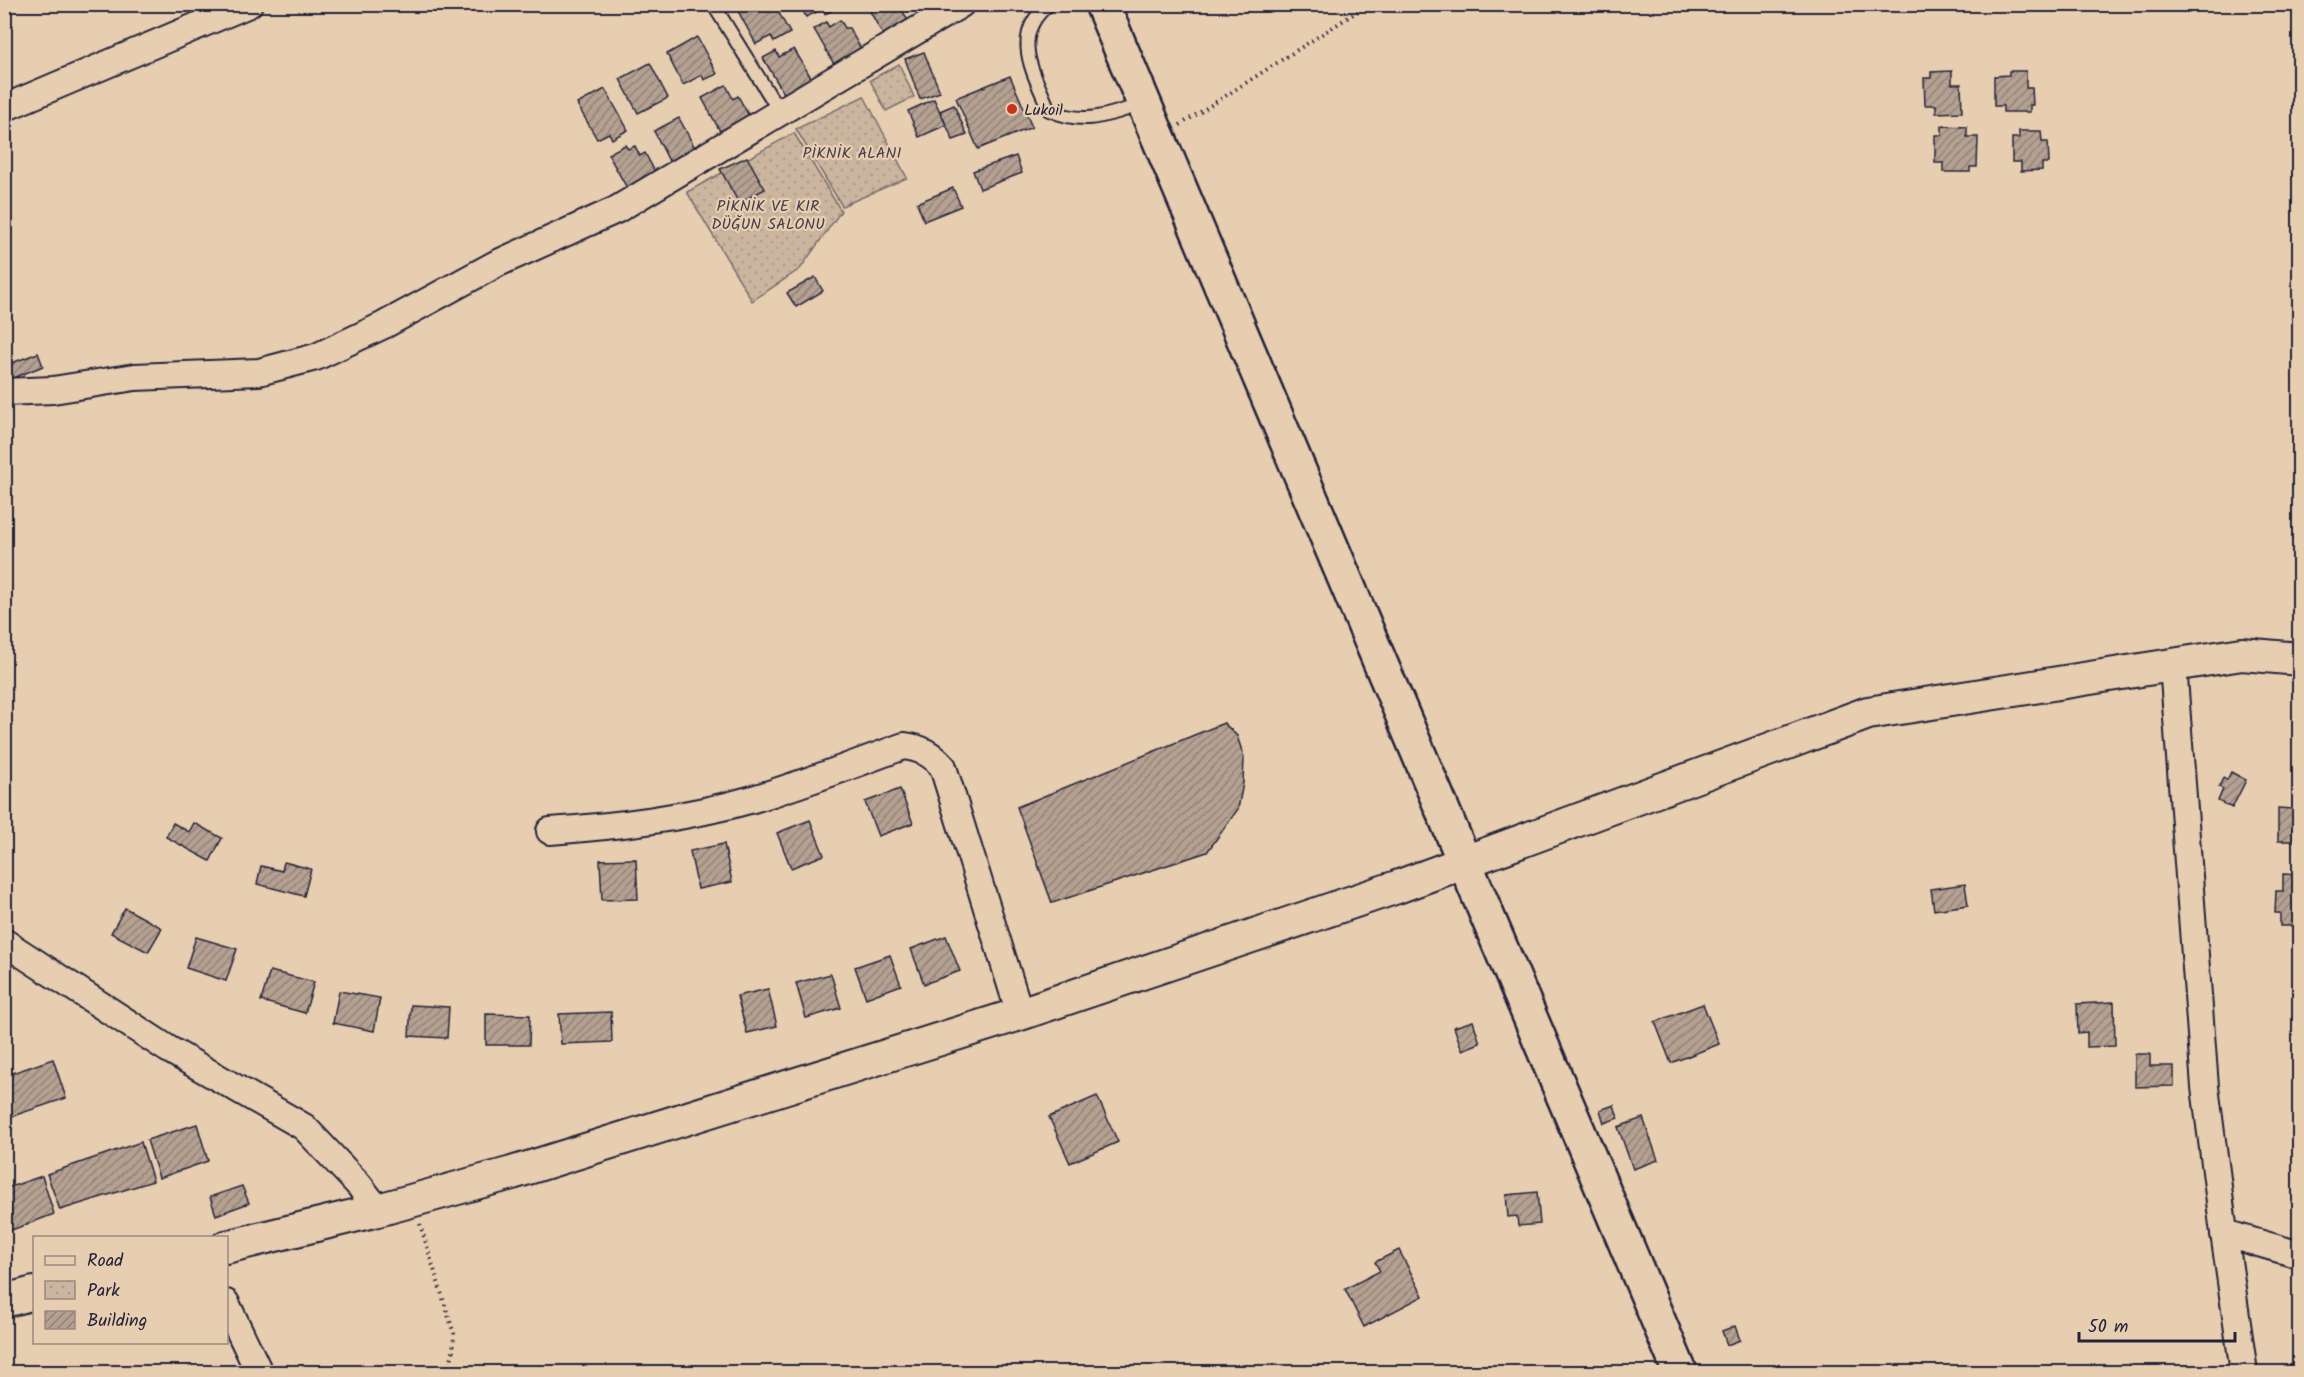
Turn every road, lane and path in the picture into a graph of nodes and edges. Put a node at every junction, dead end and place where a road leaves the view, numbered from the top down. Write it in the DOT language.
graph roads {
  1 [pos="249,4"];
  2 [pos="713,4"];
  3 [pos="961,4"];
  4 [pos="1049,4"];
  5 [pos="1102,4"];
  6 [pos="1369,4"];
  7 [pos="1144,104"];
  8 [pos="4,108"];
  9 [pos="780,112"];
  10 [pos="1159,139"];
  11 [pos="4,392"];
  12 [pos="2300,659"];
  13 [pos="2173,665"];
  14 [pos="550,831"];
  15 [pos="1465,863"];
  16 [pos="4,942"];
  17 [pos="1020,1014"];
  18 [pos="411,1202"];
  19 [pos="378,1210"];
  20 [pos="2224,1233"];
  21 [pos="228,1247"];
  22 [pos="2300,1255"];
  23 [pos="33,1293"];
  24 [pos="4,1301"];
  25 [pos="228,1307"];
  26 [pos="259,1372"];
  27 [pos="448,1372"];
  28 [pos="1680,1372"];
  29 [pos="2244,1372"];
  1 -- 8 [label="street"];
  2 -- 9 [label="lane"];
  3 -- 9 [label="street"];
  4 -- 7 [label="lane"];
  5 -- 7 [label="main road"];
  6 -- 10 [label="path"];
  7 -- 10 [label="main road"];
  9 -- 11 [label="street"];
  10 -- 15 [label="main road"];
  12 -- 13 [label="street"];
  13 -- 15 [label="street"];
  13 -- 20 [label="street"];
  14 -- 17 [label="street"];
  15 -- 17 [label="street"];
  15 -- 28 [label="main road"];
  16 -- 19 [label="street"];
  17 -- 18 [label="street"];
  18 -- 19 [label="street"];
  18 -- 27 [label="path"];
  19 -- 21 [label="street"];
  20 -- 22 [label="street"];
  20 -- 29 [label="street"];
  23 -- 24 [label="street"];
  25 -- 26 [label="street"];
}
